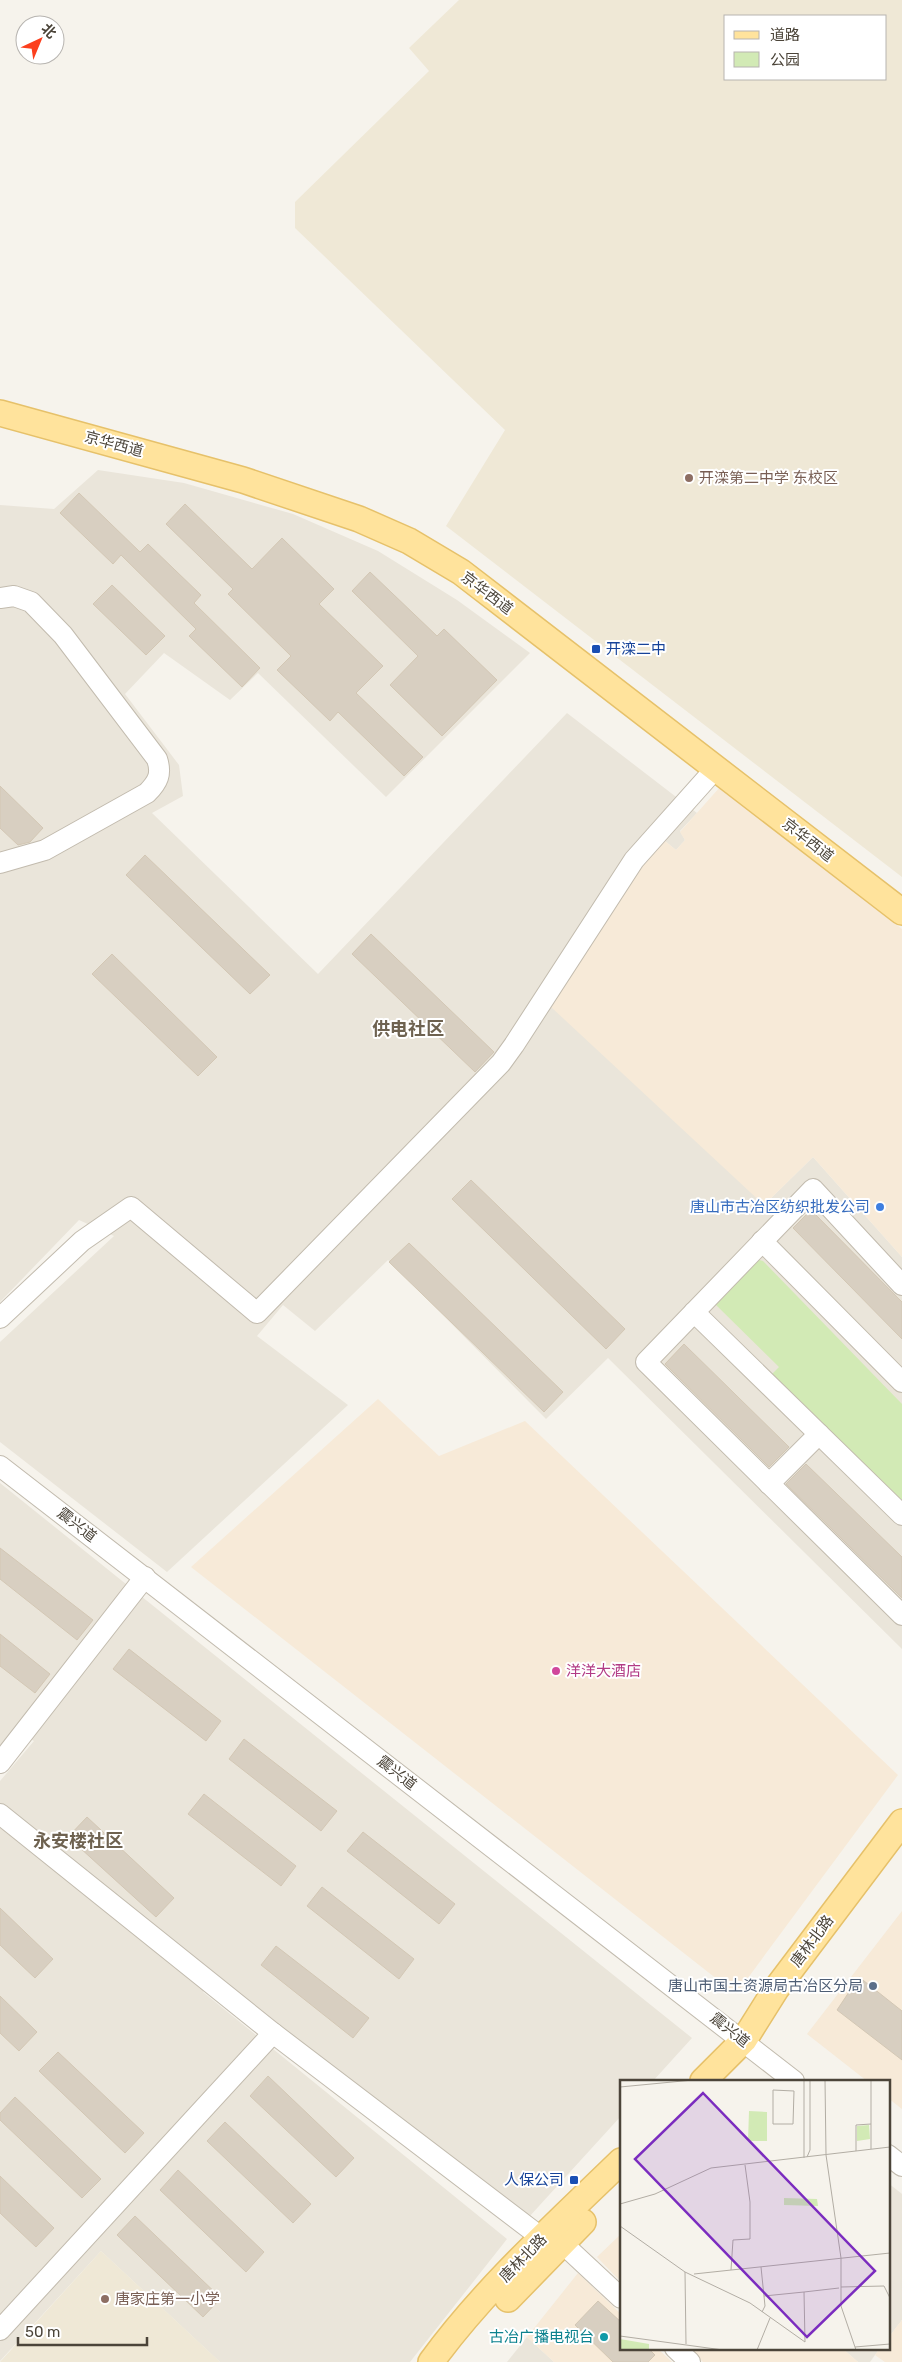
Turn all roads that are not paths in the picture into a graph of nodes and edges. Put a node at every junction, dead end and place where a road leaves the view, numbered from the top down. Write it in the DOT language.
graph roads {
  1 [pos="0,413"];
  2 [pos="0,598"];
  3 [pos="716,768"];
  4 [pos="0,863"];
  5 [pos="902,912"];
  6 [pos="762,1241"];
  7 [pos="902,1285"];
  8 [pos="694,1312"];
  9 [pos="0,1318"];
  10 [pos="902,1382"];
  11 [pos="819,1434"];
  12 [pos="0,1466"];
  13 [pos="769,1484"];
  14 [pos="902,1515"];
  15 [pos="145,1577"];
  16 [pos="902,1615"];
  17 [pos="0,1763"];
  18 [pos="0,1814"];
  19 [pos="902,1822"];
  20 [pos="902,1849"];
  21 [pos="273,2033"];
  22 [pos="750,2046"];
  23 [pos="704,2080"];
  24 [pos="727,2080"];
  25 [pos="793,2080"];
  26 [pos="890,2157"];
  27 [pos="620,2162"];
  28 [pos="902,2166"];
  29 [pos="620,2186"];
  30 [pos="552,2240"];
  31 [pos="620,2297"];
  32 [pos="0,2330"];
  33 [pos="677,2350"];
  34 [pos="431,2362"];
  35 [pos="452,2362"];
  36 [pos="690,2362"];
  1 -- 3 [label="main road, 京华西道"];
  2 -- 4 [label="street"];
  3 -- 5 [label="main road, 京华西道"];
  3 -- 9 [label="street"];
  6 -- 7 [label="street"];
  6 -- 8 [label="street"];
  6 -- 10 [label="street"];
  8 -- 11 [label="street"];
  8 -- 13 [label="street"];
  11 -- 13 [label="street"];
  11 -- 14 [label="street"];
  12 -- 15 [label="street, 震兴道"];
  13 -- 16 [label="street"];
  15 -- 17 [label="street"];
  15 -- 22 [label="street, 震兴道"];
  18 -- 21 [label="street"];
  19 -- 22 [label="main road, 唐林北路"];
  20 -- 22 [label="main road, 唐林北路"];
  21 -- 30 [label="street"];
  21 -- 32 [label="street"];
  22 -- 23 [label="main road, 唐林北路"];
  22 -- 24 [label="main road, 唐林北路"];
  22 -- 25 [label="street, 震兴道"];
  26 -- 28 [label="street"];
  27 -- 30 [label="main road, 唐林北路"];
  29 -- 30 [label="main road, 唐林北路"];
  30 -- 31 [label="street"];
  30 -- 34 [label="main road, 唐林北路"];
  30 -- 35 [label="main road, 唐林北路"];
  33 -- 36 [label="street"];
}
